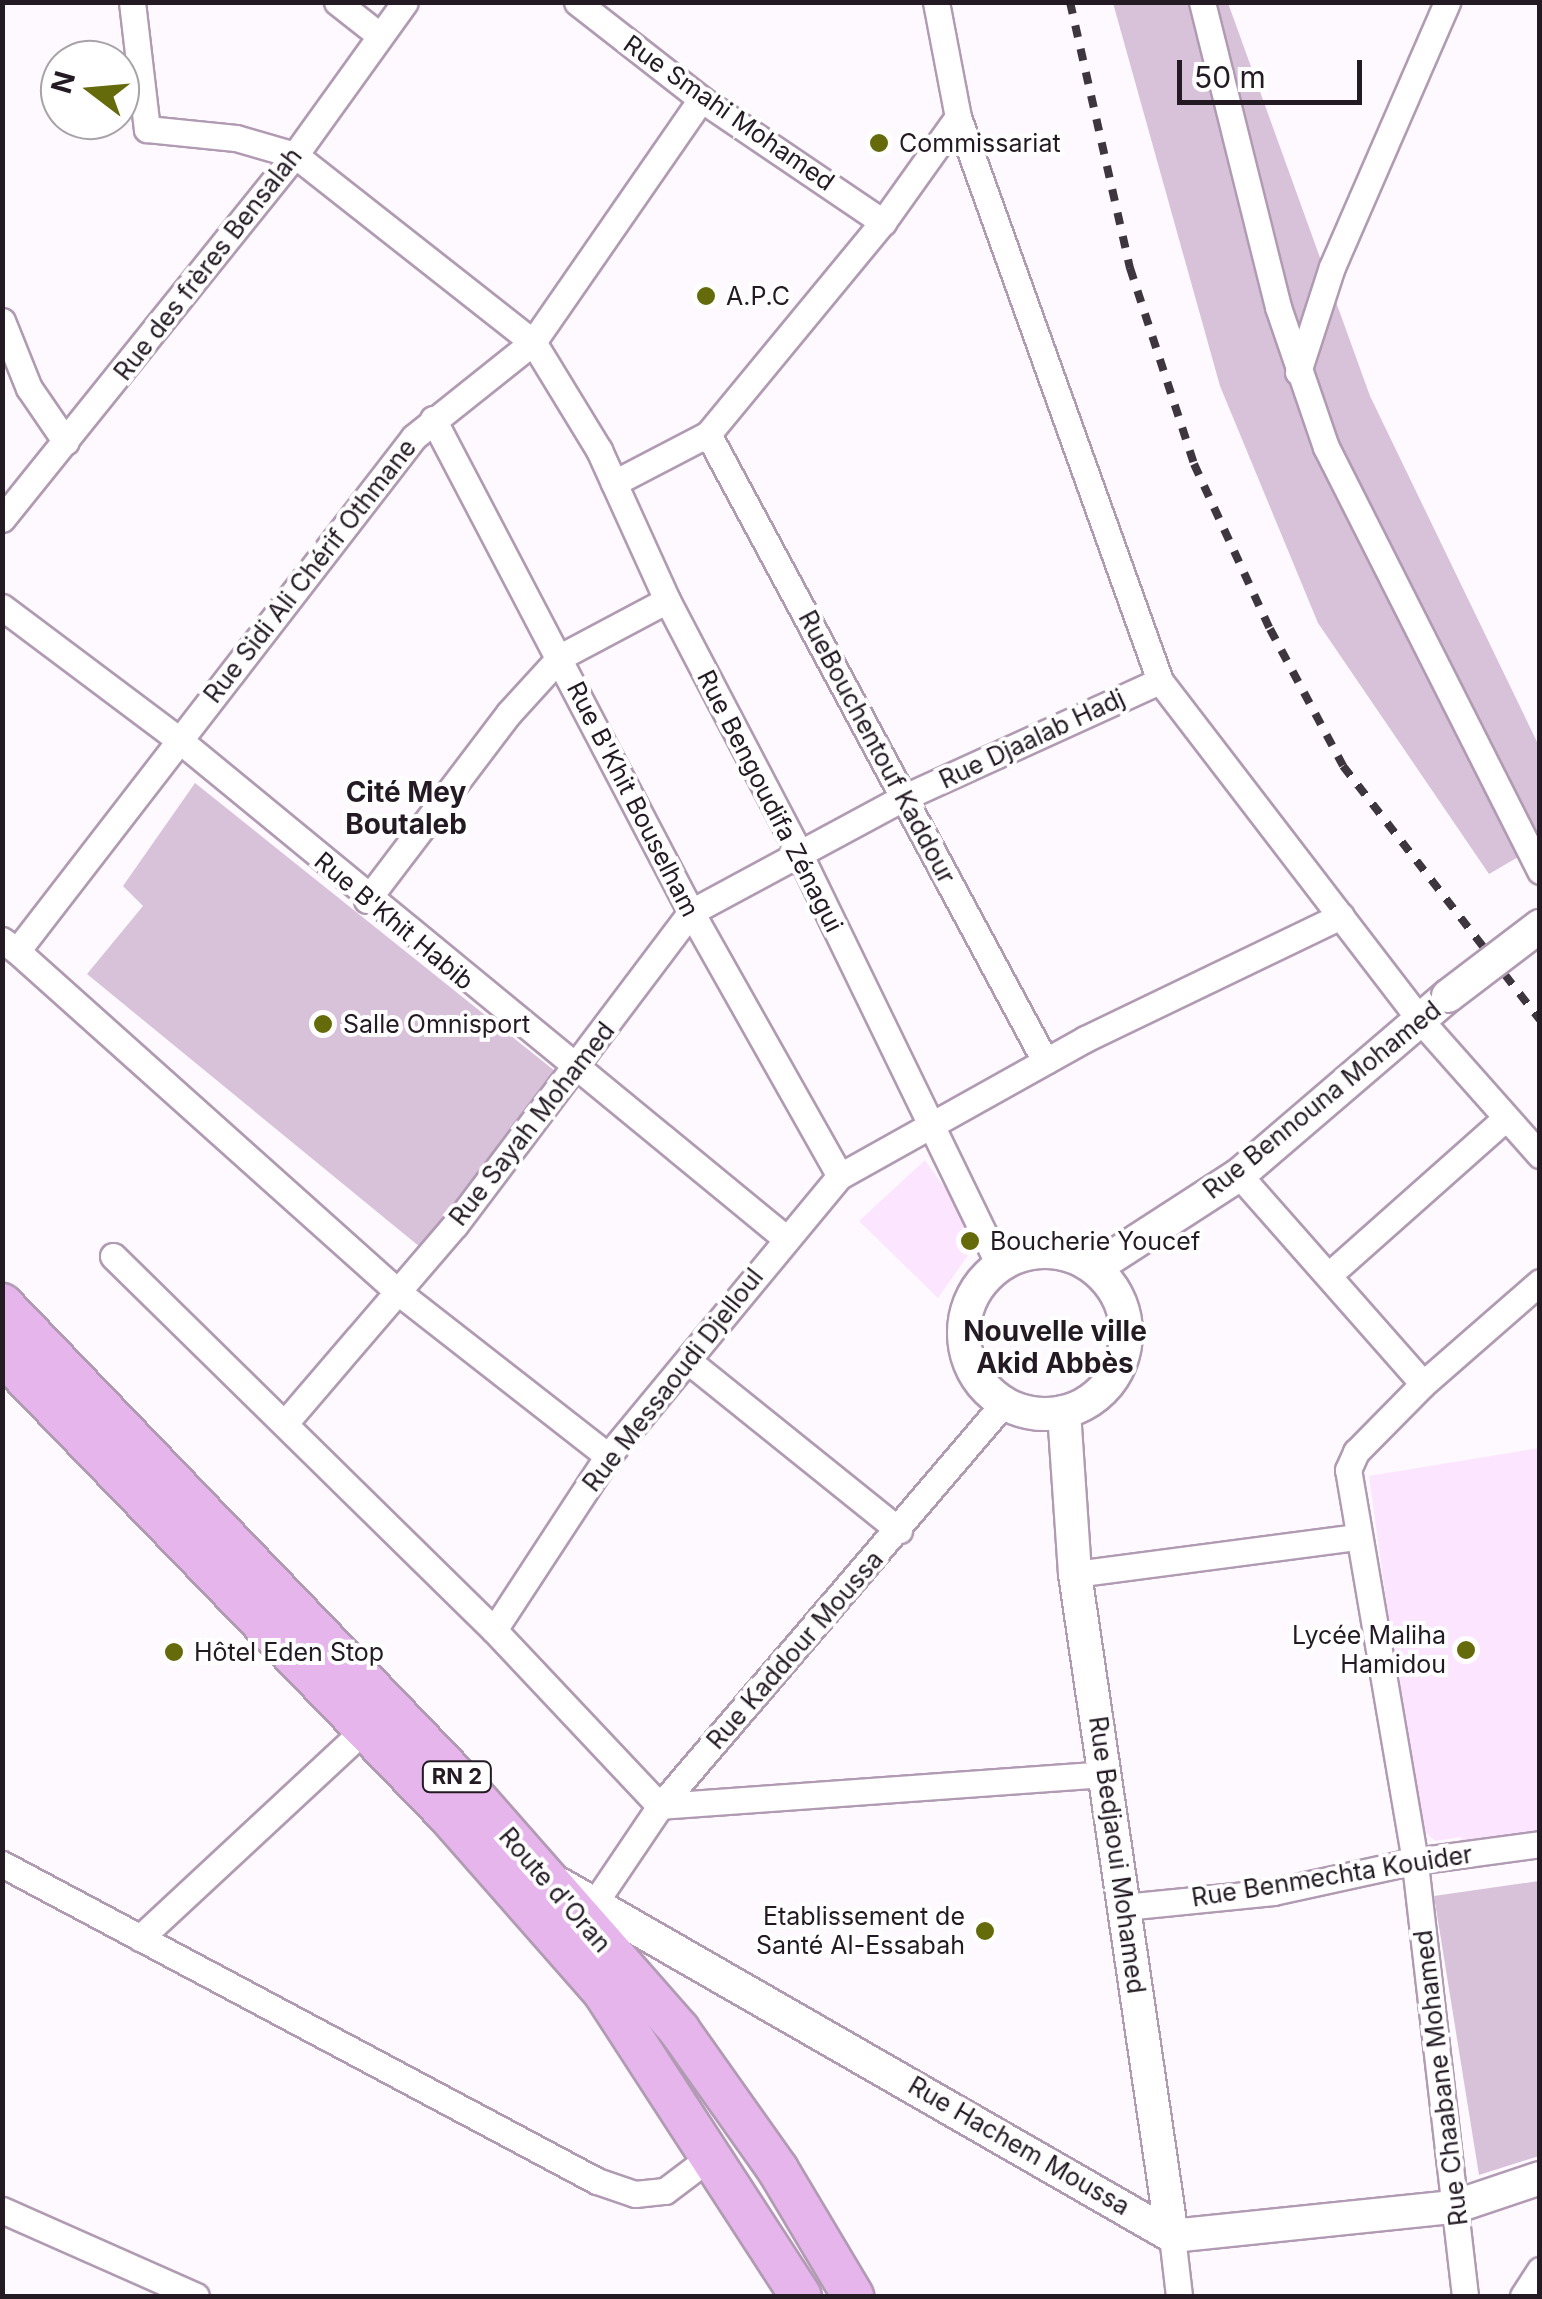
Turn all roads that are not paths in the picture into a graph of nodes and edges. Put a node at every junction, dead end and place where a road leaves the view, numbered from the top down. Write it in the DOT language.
graph roads {
  1 [pos="132,2"];
  2 [pos="337,2"];
  3 [pos="406,2"];
  4 [pos="577,2"];
  5 [pos="936,2"];
  6 [pos="1202,2"];
  7 [pos="1447,2"];
  8 [pos="379,35"];
  9 [pos="701,99"];
  10 [pos="958,118"];
  11 [pos="295,154"];
  12 [pos="883,222"];
  13 [pos="3,322"];
  14 [pos="533,342"];
  15 [pos="1298,372"];
  16 [pos="433,420"];
  17 [pos="708,434"];
  18 [pos="66,442"];
  19 [pos="614,483"];
  20 [pos="2,519"];
  21 [pos="667,600"];
  22 [pos="2,607"];
  23 [pos="560,657"];
  24 [pos="1160,680"];
  25 [pos="178,740"];
  26 [pos="905,797"];
  27 [pos="798,853"];
  28 [pos="1540,871"];
  29 [pos="367,900"];
  30 [pos="691,912"];
  31 [pos="1341,916"];
  32 [pos="1540,926"];
  33 [pos="10,946"];
  34 [pos="1420,1020"];
  35 [pos="1045,1062"];
  36 [pos="576,1070"];
  37 [pos="1506,1118"];
  38 [pos="929,1123"];
  39 [pos="1540,1154"];
  40 [pos="1238,1175"];
  41 [pos="840,1176"];
  42 [pos="784,1237"];
  43 [pos="113,1256"];
  44 [pos="999,1265"];
  45 [pos="1095,1268"];
  46 [pos="1330,1274"];
  47 [pos="1540,1282"];
  48 [pos="398,1292"];
  49 [pos="2,1304"];
  50 [pos="2,1354"];
  51 [pos="691,1363"];
  52 [pos="1423,1384"];
  53 [pos="1004,1403"];
  54 [pos="1064,1412"];
  55 [pos="284,1423"];
  56 [pos="608,1456"];
  57 [pos="899,1530"];
  58 [pos="1355,1537"];
  59 [pos="1075,1574"];
  60 [pos="494,1630"];
  61 [pos="364,1729"];
  62 [pos="1106,1774"];
  63 [pos="660,1806"];
  64 [pos="1540,1844"];
  65 [pos="1414,1860"];
  66 [pos="2,1864"];
  67 [pos="540,1873"];
  68 [pos="594,1904"];
  69 [pos="1124,1907"];
  70 [pos="140,1938"];
  71 [pos="710,2157"];
  72 [pos="1540,2178"];
  73 [pos="1454,2207"];
  74 [pos="2,2210"];
  75 [pos="1172,2236"];
  76 [pos="1540,2270"];
  77 [pos="196,2296"];
  78 [pos="801,2296"];
  79 [pos="854,2296"];
  80 [pos="1179,2296"];
  81 [pos="1465,2296"];
  82 [pos="1522,2296"];
  1 -- 11 [label="street"];
  2 -- 8 [label="street"];
  3 -- 8 [label="street, Rue des frères Bensalah"];
  4 -- 9 [label="street, Rue Smahi Mohamed"];
  5 -- 10 [label="street"];
  6 -- 15 [label="street"];
  7 -- 15 [label="street"];
  8 -- 11 [label="street, Rue des frères Bensalah"];
  9 -- 12 [label="street, Rue Smahi Mohamed"];
  9 -- 14 [label="street, Rue Sidi Ali Chérif Othmane"];
  10 -- 12 [label="street"];
  10 -- 24 [label="street"];
  11 -- 14 [label="street"];
  11 -- 18 [label="street, Rue des frères Bensalah"];
  12 -- 17 [label="street"];
  13 -- 18 [label="street"];
  14 -- 16 [label="street, Rue Sidi Ali Chérif Othmane"];
  14 -- 19 [label="street, Rue Bengoudifa Zénagui"];
  15 -- 28 [label="street"];
  16 -- 23 [label="street, Rue B'Khit Bouselham"];
  16 -- 25 [label="street, Rue Sidi Ali Chérif Othmane"];
  17 -- 19 [label="street"];
  17 -- 26 [label="street, RueBouchentouf Kaddour"];
  18 -- 20 [label="street, Rue des frères Bensalah"];
  19 -- 21 [label="street, Rue Bengoudifa Zénagui"];
  21 -- 23 [label="street"];
  21 -- 27 [label="street, Rue Bengoudifa Zénagui"];
  22 -- 25 [label="street, Rue B'Khit Habib"];
  23 -- 29 [label="street"];
  23 -- 30 [label="street, Rue B'Khit Bouselham"];
  24 -- 26 [label="street, Rue Djaalab Hadj"];
  24 -- 31 [label="street"];
  25 -- 29 [label="street, Rue B'Khit Habib"];
  25 -- 33 [label="street, Rue Sidi Ali Chérif Othmane"];
  26 -- 27 [label="street, Rue Djaalab Hadj"];
  26 -- 35 [label="street, RueBouchentouf Kaddour"];
  27 -- 30 [label="street, Rue Sayah Mohamed"];
  27 -- 38 [label="street, Rue Bengoudifa Zénagui"];
  29 -- 36 [label="street, Rue B'Khit Habib"];
  30 -- 36 [label="street, Rue Sayah Mohamed"];
  30 -- 41 [label="street, Rue B'Khit Bouselham"];
  31 -- 34 [label="street"];
  31 -- 35 [label="street, Rue Messaoudi Djelloul"];
  32 -- 34 [label="street, Rue Bennouna Mohamed, bridge"];
  33 -- 48 [label="street"];
  34 -- 37 [label="street"];
  34 -- 40 [label="street, Rue Bennouna Mohamed"];
  35 -- 38 [label="street, Rue Messaoudi Djelloul"];
  36 -- 42 [label="street, Rue B'Khit Habib"];
  36 -- 48 [label="street, Rue Sayah Mohamed"];
  37 -- 39 [label="street"];
  37 -- 46 [label="street"];
  38 -- 41 [label="street, Rue Messaoudi Djelloul"];
  38 -- 44 [label="street, Rue Bengoudifa Zénagui"];
  40 -- 45 [label="street, Rue Bennouna Mohamed"];
  40 -- 46 [label="street"];
  41 -- 42 [label="street, Rue Messaoudi Djelloul"];
  42 -- 51 [label="street, Rue Messaoudi Djelloul"];
  43 -- 55 [label="street"];
  44 -- 45 [label="street"];
  44 -- 53 [label="street"];
  45 -- 54 [label="street"];
  46 -- 52 [label="street"];
  47 -- 52 [label="street, Rue Chaabane Mohamed"];
  48 -- 55 [label="street, Rue Sayah Mohamed"];
  48 -- 56 [label="street"];
  49 -- 67 [label="main road, Route d'Oran / RN 2"];
  50 -- 61 [label="main road, Route d'Oran / RN 2"];
  51 -- 56 [label="street, Rue Messaoudi Djelloul"];
  51 -- 57 [label="street"];
  52 -- 58 [label="street, Rue Chaabane Mohamed"];
  53 -- 54 [label="street"];
  53 -- 57 [label="street, Rue Kaddour Moussa"];
  54 -- 59 [label="street, Rue Bedjaoui Mohamed"];
  55 -- 60 [label="street"];
  56 -- 60 [label="street, Rue Messaoudi Djelloul"];
  57 -- 63 [label="street, Rue Kaddour Moussa"];
  58 -- 59 [label="street"];
  58 -- 65 [label="street, Rue Chaabane Mohamed"];
  59 -- 62 [label="street, Rue Bedjaoui Mohamed"];
  60 -- 63 [label="street"];
  61 -- 70 [label="street"];
  61 -- 71 [label="main road, Route d'Oran / RN 2"];
  62 -- 63 [label="street"];
  62 -- 69 [label="street, Rue Bedjaoui Mohamed"];
  63 -- 68 [label="street, Rue Kaddour Moussa"];
  64 -- 65 [label="street, Rue Benmechta Kouider"];
  65 -- 69 [label="street, Rue Benmechta Kouider"];
  65 -- 73 [label="street, Rue Chaabane Mohamed"];
  66 -- 70 [label="street"];
  67 -- 68 [label="street, Rue Hachem Moussa"];
  67 -- 79 [label="main road, Route d'Oran / RN 2"];
  68 -- 75 [label="street, Rue Hachem Moussa"];
  69 -- 75 [label="street, Rue Bedjaoui Mohamed"];
  70 -- 71 [label="street"];
  71 -- 78 [label="main road, Route d'Oran / RN 2"];
  72 -- 73 [label="street"];
  73 -- 75 [label="street"];
  73 -- 81 [label="street, Rue Chaabane Mohamed"];
  74 -- 77 [label="street"];
  75 -- 80 [label="street, Rue Bedjaoui Mohamed"];
  76 -- 82 [label="street"];
}
